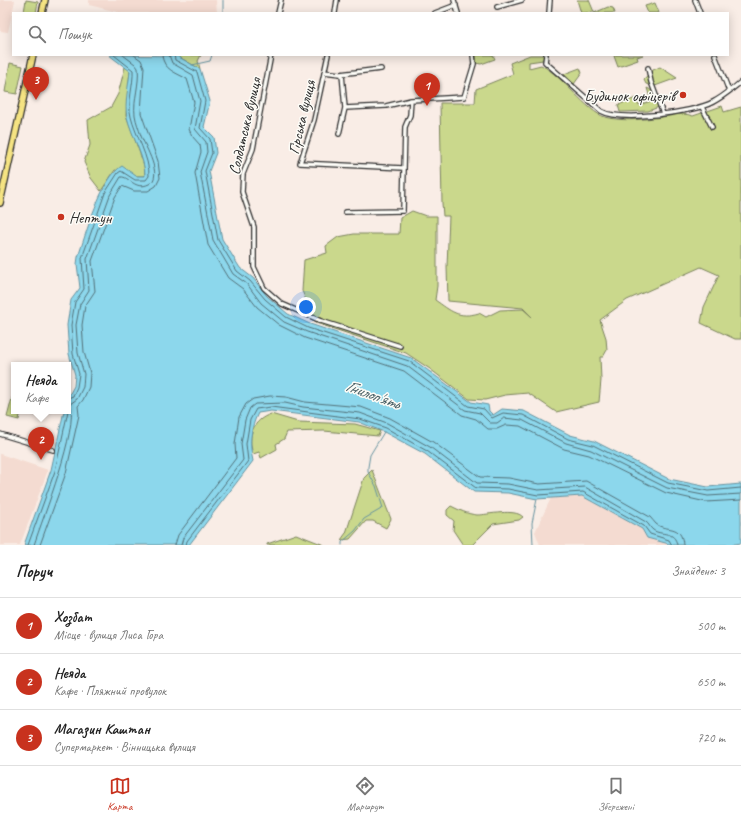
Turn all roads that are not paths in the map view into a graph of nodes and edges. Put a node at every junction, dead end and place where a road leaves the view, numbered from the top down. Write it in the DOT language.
graph roads {
  1 [pos="45,0"];
  2 [pos="280,0"];
  3 [pos="337,0"];
  4 [pos="454,0"];
  5 [pos="522,0"];
  6 [pos="550,0"];
  7 [pos="695,0"];
  8 [pos="456,5"];
  9 [pos="497,7"];
  10 [pos="42,12"];
  11 [pos="278,12"];
  12 [pos="335,12"];
  13 [pos="438,12"];
  14 [pos="458,12"];
  15 [pos="549,12"];
  16 [pos="700,12"];
  17 [pos="33,56"];
  18 [pos="271,56"];
  19 [pos="328,56"];
  20 [pos="473,56"];
  21 [pos="546,56"];
  22 [pos="715,56"];
  23 [pos="648,68"];
  24 [pos="380,69"];
  25 [pos="324,72"];
  26 [pos="342,74"];
  27 [pos="741,82"];
  28 [pos="729,91"];
  29 [pos="411,100"];
  30 [pos="702,107"];
  31 [pos="345,108"];
  32 [pos="663,114"];
  33 [pos="712,127"];
  34 [pos="339,134"];
  35 [pos="403,168"];
  36 [pos="3,177"];
  37 [pos="0,203"];
  38 [pos="345,212"];
  39 [pos="400,346"];
  40 [pos="0,434"];
  41 [pos="53,450"];
  1 -- 10 [label="main road"];
  2 -- 11 [label="street"];
  3 -- 12 [label="street"];
  4 -- 8 [label="street"];
  5 -- 9 [label="street"];
  6 -- 15 [label="street"];
  7 -- 16 [label="street"];
  8 -- 13 [label="street"];
  8 -- 14 [label="street"];
  17 -- 36 [label="main road"];
  18 -- 39 [label="street, Солдатська вулиця"];
  19 -- 25 [label="street, Гірська вулиця"];
  20 -- 29 [label="street"];
  21 -- 32 [label="street"];
  22 -- 28 [label="street"];
  23 -- 32 [label="street"];
  24 -- 26 [label="street, Гірська вулиця"];
  25 -- 26 [label="street, Гірська вулиця"];
  25 -- 35 [label="street, Гірська вулиця"];
  26 -- 31 [label="street, Гірська вулиця"];
  27 -- 28 [label="street"];
  28 -- 30 [label="street"];
  29 -- 31 [label="street"];
  29 -- 35 [label="street"];
  30 -- 32 [label="street"];
  30 -- 33 [label="street"];
  31 -- 34 [label="street, Гірська вулиця"];
  35 -- 38 [label="street"];
  36 -- 37 [label="main road"];
  40 -- 41 [label="street"];
}
